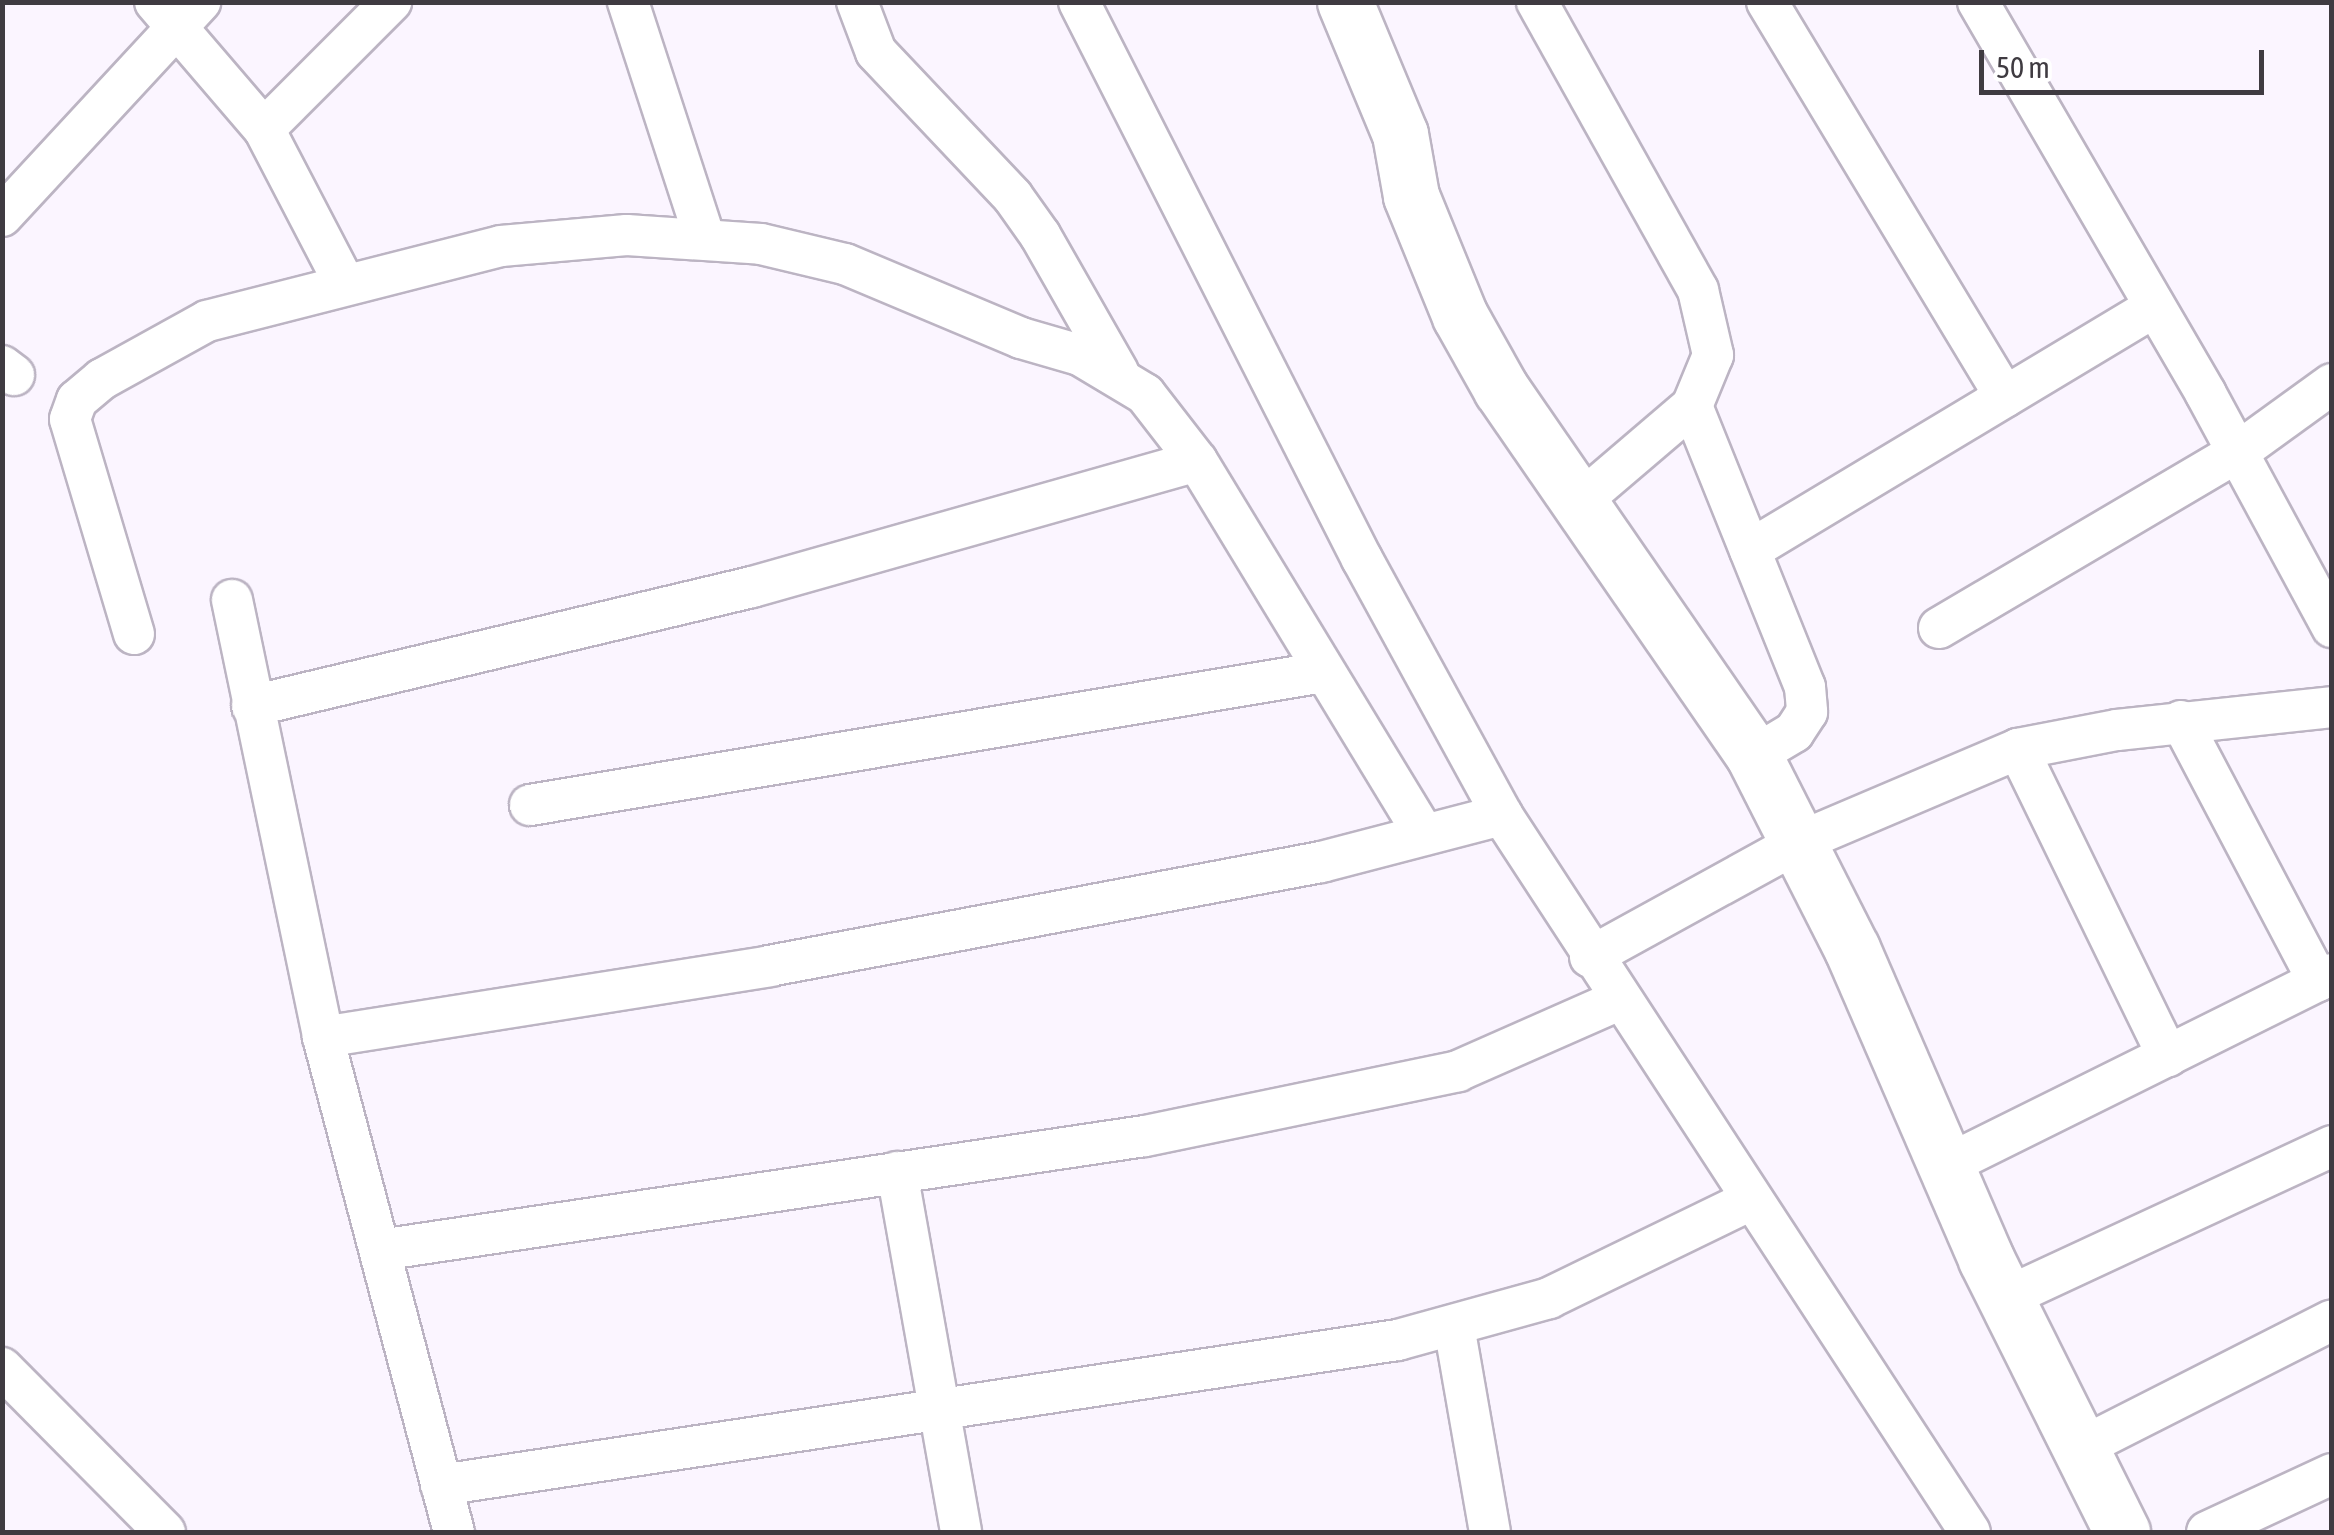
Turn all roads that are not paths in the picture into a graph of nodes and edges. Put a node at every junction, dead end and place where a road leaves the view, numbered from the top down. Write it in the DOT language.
graph roads {
  1 [pos="391,2"];
  2 [pos="628,2"];
  3 [pos="857,2"];
  4 [pos="1079,2"];
  5 [pos="1345,2"];
  6 [pos="1537,2"];
  7 [pos="1767,2"];
  8 [pos="1978,2"];
  9 [pos="177,10"];
  10 [pos="264,129"];
  11 [pos="2,216"];
  12 [pos="705,239"];
  13 [pos="344,283"];
  14 [pos="2156,307"];
  15 [pos="1118,372"];
  16 [pos="2332,384"];
  17 [pos="2005,397"];
  18 [pos="1692,406"];
  19 [pos="2238,452"];
  20 [pos="1197,461"];
  21 [pos="1582,500"];
  22 [pos="1750,550"];
  23 [pos="232,600"];
  24 [pos="2332,627"];
  25 [pos="1939,628"];
  26 [pos="134,634"];
  27 [pos="1323,672"];
  28 [pos="252,706"];
  29 [pos="2332,706"];
  30 [pos="2181,722"];
  31 [pos="2018,748"];
  32 [pos="1754,756"];
  33 [pos="530,806"];
  34 [pos="1502,815"];
  35 [pos="1424,834"];
  36 [pos="1799,842"];
  37 [pos="1590,957"];
  38 [pos="2325,978"];
  39 [pos="1619,1000"];
  40 [pos="323,1037"];
  41 [pos="2168,1056"];
  42 [pos="2332,1146"];
  43 [pos="1946,1166"];
  44 [pos="896,1172"];
  45 [pos="1749,1200"];
  46 [pos="380,1250"];
  47 [pos="2005,1298"];
  48 [pos="2332,1320"];
  49 [pos="1454,1326"];
  50 [pos="2,1368"];
  51 [pos="939,1408"];
  52 [pos="2082,1447"];
  53 [pos="2332,1474"];
  54 [pos="441,1485"];
  55 [pos="165,1532"];
  56 [pos="454,1532"];
  57 [pos="961,1532"];
  58 [pos="1490,1532"];
  59 [pos="1970,1532"];
  60 [pos="2122,1532"];
  61 [pos="2208,1532"];
  1 -- 10 [label="street"];
  2 -- 12 [label="street"];
  3 -- 15 [label="street"];
  4 -- 34 [label="street"];
  5 -- 21 [label="street"];
  6 -- 18 [label="street"];
  7 -- 17 [label="street"];
  8 -- 14 [label="street"];
  9 -- 10 [label="street"];
  9 -- 11 [label="street"];
  10 -- 13 [label="street"];
  12 -- 13 [label="street"];
  12 -- 15 [label="street"];
  13 -- 26 [label="street"];
  14 -- 17 [label="street"];
  14 -- 19 [label="street"];
  15 -- 20 [label="street"];
  16 -- 19 [label="street"];
  17 -- 22 [label="street"];
  18 -- 21 [label="street"];
  18 -- 22 [label="street"];
  19 -- 24 [label="street"];
  19 -- 25 [label="street"];
  20 -- 27 [label="street"];
  20 -- 28 [label="street"];
  21 -- 32 [label="street"];
  22 -- 32 [label="street"];
  23 -- 28 [label="street"];
  27 -- 33 [label="street"];
  27 -- 35 [label="street"];
  28 -- 40 [label="street"];
  29 -- 30 [label="street"];
  30 -- 31 [label="street"];
  30 -- 38 [label="street"];
  31 -- 36 [label="street"];
  31 -- 41 [label="street"];
  32 -- 36 [label="street"];
  34 -- 35 [label="street"];
  34 -- 37 [label="street"];
  35 -- 40 [label="street"];
  36 -- 37 [label="street"];
  36 -- 43 [label="street"];
  37 -- 39 [label="street"];
  38 -- 41 [label="street"];
  39 -- 44 [label="street"];
  39 -- 45 [label="street"];
  40 -- 46 [label="street"];
  41 -- 43 [label="street"];
  42 -- 47 [label="street"];
  43 -- 47 [label="street"];
  44 -- 46 [label="street"];
  44 -- 51 [label="street"];
  45 -- 49 [label="street"];
  45 -- 59 [label="street"];
  46 -- 54 [label="street"];
  47 -- 52 [label="street"];
  48 -- 52 [label="street"];
  49 -- 51 [label="street"];
  49 -- 58 [label="street"];
  50 -- 55 [label="street"];
  51 -- 54 [label="street"];
  51 -- 57 [label="street"];
  52 -- 60 [label="street"];
  53 -- 61 [label="street"];
  54 -- 56 [label="street"];
}
